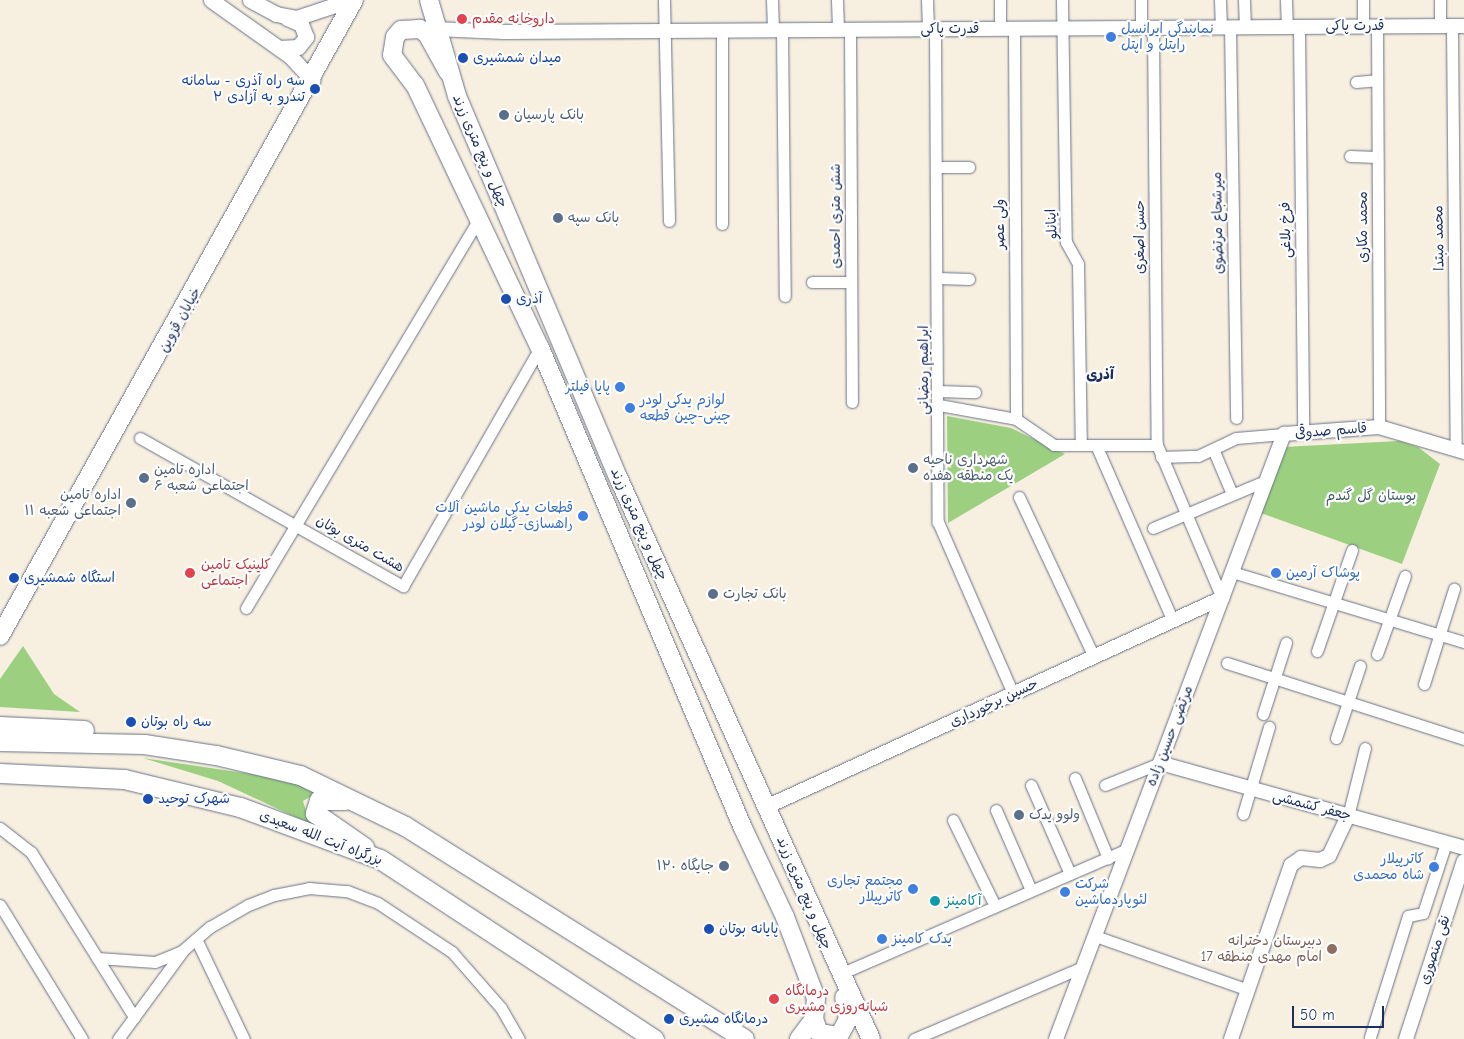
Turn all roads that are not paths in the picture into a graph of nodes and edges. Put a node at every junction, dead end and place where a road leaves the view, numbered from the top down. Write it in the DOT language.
graph roads {
  1 [pos="211,0"];
  2 [pos="250,0"];
  3 [pos="350,0"];
  4 [pos="354,0"];
  5 [pos="429,0"];
  6 [pos="664,0"];
  7 [pos="772,0"];
  8 [pos="837,0"];
  9 [pos="927,0"];
  10 [pos="1000,0"];
  11 [pos="1062,0"];
  12 [pos="1141,0"];
  13 [pos="1220,0"];
  14 [pos="1244,0"];
  15 [pos="1286,0"];
  16 [pos="1362,0"];
  17 [pos="1440,0"];
  18 [pos="284,17"];
  19 [pos="1370,26"];
  20 [pos="1452,26"];
  21 [pos="1225,27"];
  22 [pos="1245,27"];
  23 [pos="1293,27"];
  24 [pos="1062,28"];
  25 [pos="1147,28"];
  26 [pos="435,29"];
  27 [pos="932,29"];
  28 [pos="1007,29"];
  29 [pos="778,30"];
  30 [pos="844,30"];
  31 [pos="666,31"];
  32 [pos="722,31"];
  33 [pos="279,48"];
  34 [pos="448,72"];
  35 [pos="312,80"];
  36 [pos="1377,80"];
  37 [pos="1356,82"];
  38 [pos="1350,156"];
  39 [pos="1377,157"];
  40 [pos="937,167"];
  41 [pos="969,167"];
  42 [pos="479,219"];
  43 [pos="669,221"];
  44 [pos="722,224"];
  45 [pos="938,278"];
  46 [pos="969,279"];
  47 [pos="812,282"];
  48 [pos="851,282"];
  49 [pos="785,296"];
  50 [pos="540,348"];
  51 [pos="939,391"];
  52 [pos="975,392"];
  53 [pos="852,402"];
  54 [pos="939,404"];
  55 [pos="1236,418"];
  56 [pos="1016,419"];
  57 [pos="1379,427"];
  58 [pos="1303,432"];
  59 [pos="1284,434"];
  60 [pos="140,438"];
  61 [pos="1081,445"];
  62 [pos="1096,445"];
  63 [pos="1157,445"];
  64 [pos="1213,449"];
  65 [pos="1460,451"];
  66 [pos="1161,458"];
  67 [pos="1267,480"];
  68 [pos="1232,494"];
  69 [pos="1019,497"];
  70 [pos="1186,512"];
  71 [pos="295,524"];
  72 [pos="1153,528"];
  73 [pos="1352,550"];
  74 [pos="1232,572"];
  75 [pos="1405,576"];
  76 [pos="1454,589"];
  77 [pos="1222,598"];
  78 [pos="1334,602"];
  79 [pos="246,608"];
  80 [pos="1390,618"];
  81 [pos="1173,621"];
  82 [pos="1441,634"];
  83 [pos="0,636"];
  84 [pos="1464,642"];
  85 [pos="1286,643"];
  86 [pos="1317,652"];
  87 [pos="1377,654"];
  88 [pos="1094,657"];
  89 [pos="1227,663"];
  90 [pos="1360,666"];
  91 [pos="1274,678"];
  92 [pos="1424,684"];
  93 [pos="1013,694"];
  94 [pos="1348,701"];
  95 [pos="1263,714"];
  96 [pos="0,726"];
  97 [pos="1270,727"];
  98 [pos="1336,738"];
  99 [pos="1464,739"];
  100 [pos="0,741"];
  101 [pos="144,744"];
  102 [pos="1365,748"];
  103 [pos="1160,762"];
  104 [pos="1,773"];
  105 [pos="1075,778"];
  106 [pos="1031,785"];
  107 [pos="1105,785"];
  108 [pos="1250,789"];
  109 [pos="354,801"];
  110 [pos="766,806"];
  111 [pos="996,810"];
  112 [pos="1243,814"];
  113 [pos="1348,816"];
  114 [pos="954,820"];
  115 [pos="0,828"];
  116 [pos="1446,843"];
  117 [pos="1464,848"];
  118 [pos="1128,849"];
  119 [pos="1108,858"];
  120 [pos="380,859"];
  121 [pos="1463,868"];
  122 [pos="1070,874"];
  123 [pos="1031,890"];
  124 [pos="0,905"];
  125 [pos="995,906"];
  126 [pos="1095,936"];
  127 [pos="196,939"];
  128 [pos="182,951"];
  129 [pos="97,958"];
  130 [pos="1083,967"];
  131 [pos="837,968"];
  132 [pos="1248,990"];
  133 [pos="134,1017"];
  134 [pos="814,1019"];
  135 [pos="1370,1037"];
  136 [pos="82,1039"];
  137 [pos="118,1039"];
  138 [pos="244,1039"];
  139 [pos="520,1039"];
  140 [pos="654,1039"];
  141 [pos="744,1039"];
  142 [pos="799,1039"];
  143 [pos="871,1039"];
  144 [pos="914,1039"];
  145 [pos="1056,1039"];
  146 [pos="1231,1039"];
  147 [pos="1406,1039"];
  1 -- 33 [label="main road"];
  2 -- 18 [label="main road"];
  3 -- 18 [label="main road"];
  4 -- 35 [label="main road, خیابان قزوین"];
  5 -- 26 [label="main road, چهل و پنج متری زرند"];
  6 -- 31 [label="street"];
  7 -- 29 [label="street"];
  8 -- 30 [label="street, شش متری احمدی"];
  9 -- 27 [label="street, ابراهیم رمضانی"];
  10 -- 28 [label="street, ولی عصر"];
  11 -- 24 [label="street, اینانلو"];
  12 -- 25 [label="street, حسن اصغری"];
  13 -- 21 [label="street, میرشجاع مرتضوی"];
  14 -- 22 [label="street"];
  15 -- 23 [label="street, فرخ بلاغی"];
  16 -- 19 [label="street, محمد مکاری"];
  17 -- 20 [label="street, محمد مبتدا"];
  18 -- 33 [label="main road"];
  19 -- 20 [label="street, قدرت پاکی"];
  19 -- 23 [label="street, قدرت پاکی"];
  19 -- 36 [label="street, محمد مکاری"];
  20 -- 65 [label="street, محمد مبتدا"];
  21 -- 22 [label="street, قدرت پاکی"];
  21 -- 25 [label="street, قدرت پاکی"];
  21 -- 55 [label="street, میرشجاع مرتضوی"];
  22 -- 23 [label="street, قدرت پاکی"];
  23 -- 58 [label="street, فرخ بلاغی"];
  24 -- 25 [label="street, قدرت پاکی"];
  24 -- 28 [label="street, قدرت پاکی"];
  24 -- 61 [label="street, اینانلو"];
  25 -- 63 [label="street, حسن اصغری"];
  26 -- 31 [label="street, قدرت پاکی"];
  26 -- 34 [label="main road, چهل و پنج متری زرند"];
  27 -- 28 [label="street, قدرت پاکی"];
  27 -- 30 [label="street, قدرت پاکی"];
  27 -- 40 [label="street, ابراهیم رمضانی"];
  28 -- 56 [label="street, ولی عصر"];
  29 -- 30 [label="street, قدرت پاکی"];
  29 -- 32 [label="street, قدرت پاکی"];
  29 -- 49 [label="street"];
  30 -- 48 [label="street, شش متری احمدی"];
  31 -- 32 [label="street, قدرت پاکی"];
  31 -- 43 [label="street"];
  32 -- 44 [label="street"];
  33 -- 35 [label="main road"];
  34 -- 42 [label="main road, چهل و پنج متری زرند"];
  34 -- 110 [label="main road, چهل و پنج متری زرند"];
  35 -- 83 [label="main road, خیابان قزوین"];
  36 -- 37 [label="street"];
  36 -- 39 [label="street, محمد مکاری"];
  38 -- 39 [label="street"];
  39 -- 57 [label="street, محمد مکاری"];
  40 -- 41 [label="street"];
  40 -- 45 [label="street, ابراهیم رمضانی"];
  42 -- 50 [label="main road, چهل و پنج متری زرند"];
  42 -- 71 [label="street"];
  45 -- 46 [label="street"];
  45 -- 51 [label="street, ابراهیم رمضانی"];
  47 -- 48 [label="street"];
  48 -- 53 [label="street, شش متری احمدی"];
  50 -- 71 [label="street, هشت متری بوتان"];
  50 -- 134 [label="main road, چهل و پنج متری زرند"];
  51 -- 52 [label="street"];
  51 -- 54 [label="street, ابراهیم رمضانی"];
  54 -- 56 [label="street"];
  54 -- 93 [label="street, ابراهیم رمضانی"];
  56 -- 61 [label="street"];
  57 -- 58 [label="street, قاسم صدوقی"];
  57 -- 65 [label="street, قاسم صدوقی"];
  58 -- 59 [label="street, قاسم صدوقی"];
  59 -- 64 [label="street"];
  59 -- 67 [label="street, مرتضی حسین زاده"];
  60 -- 71 [label="street, هشت متری بوتان"];
  61 -- 62 [label="street"];
  62 -- 63 [label="street"];
  62 -- 81 [label="street"];
  63 -- 66 [label="street, حسن اصغری"];
  64 -- 66 [label="street"];
  64 -- 68 [label="street"];
  66 -- 70 [label="street, حسن اصغری"];
  67 -- 68 [label="street"];
  67 -- 74 [label="street, مرتضی حسین زاده"];
  68 -- 70 [label="street"];
  69 -- 88 [label="street"];
  70 -- 72 [label="street"];
  70 -- 77 [label="street, حسن اصغری"];
  71 -- 79 [label="street"];
  73 -- 78 [label="street"];
  74 -- 77 [label="street, مرتضی حسین زاده"];
  74 -- 78 [label="street"];
  75 -- 80 [label="street"];
  76 -- 82 [label="street"];
  77 -- 81 [label="street, حسین برخورداری"];
  77 -- 103 [label="street, مرتضی حسین زاده"];
  78 -- 80 [label="street"];
  78 -- 86 [label="street"];
  80 -- 82 [label="street"];
  80 -- 87 [label="street"];
  81 -- 88 [label="street, حسین برخورداری"];
  82 -- 84 [label="street"];
  82 -- 92 [label="street"];
  85 -- 91 [label="street"];
  88 -- 93 [label="street, حسین برخورداری"];
  89 -- 91 [label="street"];
  90 -- 94 [label="street"];
  91 -- 94 [label="street"];
  91 -- 95 [label="street"];
  93 -- 110 [label="street, حسین برخورداری"];
  94 -- 98 [label="street"];
  94 -- 99 [label="street"];
  96 -- 101 [label="highway"];
  97 -- 108 [label="street"];
  100 -- 101 [label="highway"];
  101 -- 109 [label="highway"];
  102 -- 113 [label="street"];
  103 -- 107 [label="street"];
  103 -- 108 [label="street, جعفر کشمشی"];
  103 -- 118 [label="street, مرتضی حسین زاده"];
  104 -- 120 [label="highway, بزرگراه آیت الله سعیدی"];
  105 -- 119 [label="street"];
  106 -- 122 [label="street"];
  108 -- 112 [label="street"];
  108 -- 113 [label="street, جعفر کشمشی"];
  109 -- 120 [label="highway"];
  109 -- 141 [label="highway"];
  110 -- 131 [label="main road, چهل و پنج متری زرند"];
  111 -- 123 [label="street"];
  113 -- 116 [label="street, جعفر کشمشی"];
  113 -- 132 [label="street"];
  114 -- 125 [label="street"];
  115 -- 129 [label="street"];
  116 -- 117 [label="street, جعفر کشمشی"];
  116 -- 135 [label="street"];
  118 -- 119 [label="street"];
  118 -- 126 [label="street, مرتضی حسین زاده"];
  119 -- 122 [label="street"];
  120 -- 140 [label="highway, بزرگراه آیت الله سعیدی"];
  121 -- 147 [label="street, نقی منصوری"];
  122 -- 123 [label="street"];
  123 -- 125 [label="street"];
  124 -- 136 [label="street"];
  125 -- 131 [label="street"];
  126 -- 130 [label="street, مرتضی حسین زاده"];
  126 -- 132 [label="street"];
  127 -- 128 [label="street"];
  127 -- 138 [label="street"];
  127 -- 139 [label="street"];
  128 -- 129 [label="street"];
  128 -- 133 [label="street"];
  129 -- 133 [label="street"];
  130 -- 144 [label="street"];
  130 -- 145 [label="street, مرتضی حسین زاده"];
  131 -- 134 [label="main road"];
  131 -- 143 [label="main road, چهل و پنج متری زرند"];
  132 -- 146 [label="street"];
  133 -- 137 [label="street"];
  134 -- 142 [label="main road"];
}
